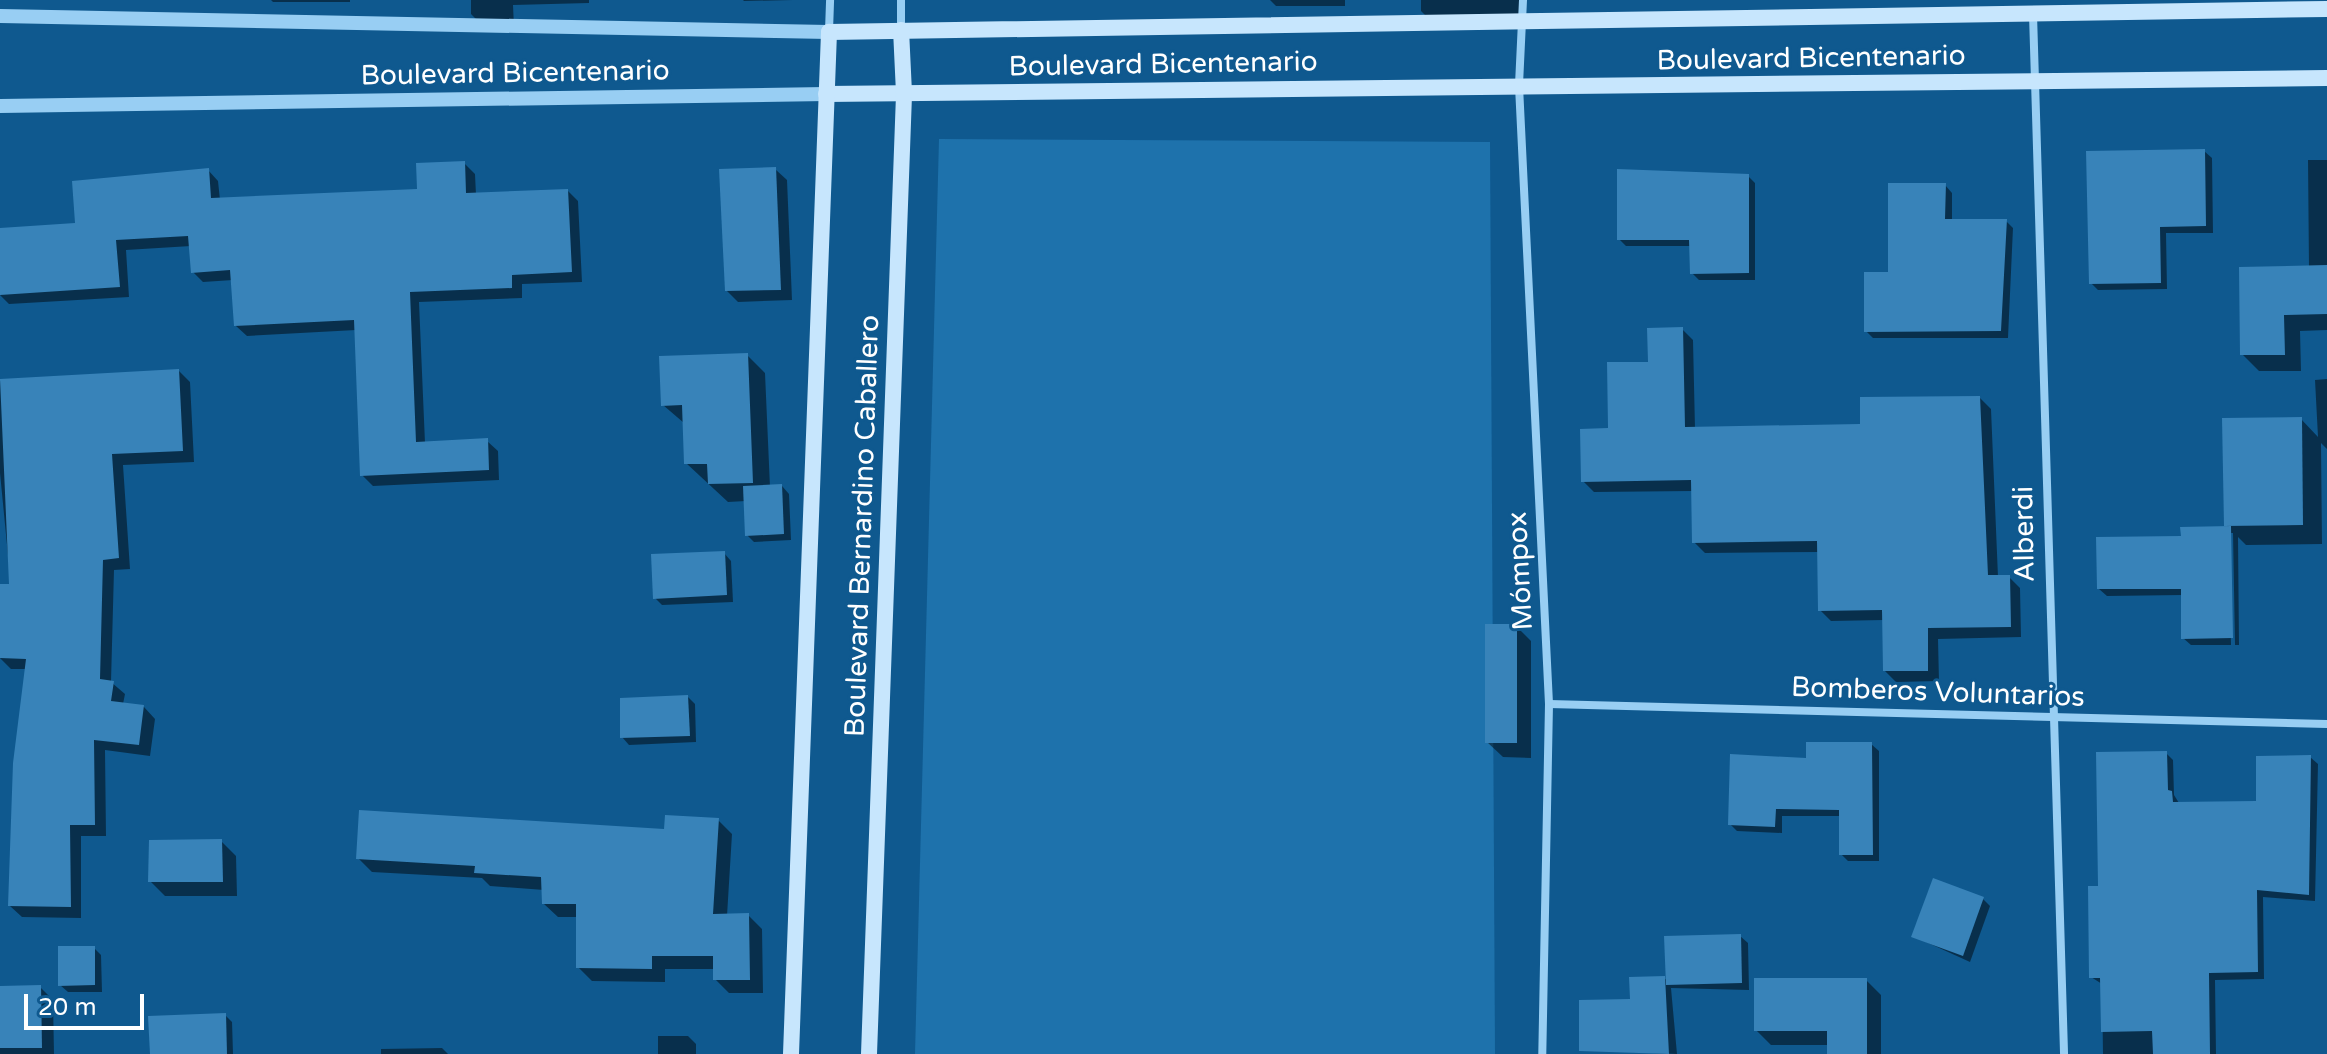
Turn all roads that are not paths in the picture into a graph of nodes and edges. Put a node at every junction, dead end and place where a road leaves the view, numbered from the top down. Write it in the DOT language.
graph roads {
  1 [pos="830,0"];
  2 [pos="901,0"];
  3 [pos="1523,0"];
  4 [pos="2327,9"];
  5 [pos="2033,13"];
  6 [pos="0,16"];
  7 [pos="1522,21"];
  8 [pos="901,30"];
  9 [pos="829,32"];
  10 [pos="2327,78"];
  11 [pos="2035,81"];
  12 [pos="1519,86"];
  13 [pos="904,93"];
  14 [pos="826,94"];
  15 [pos="0,106"];
  16 [pos="1549,704"];
  17 [pos="2050,717"];
  18 [pos="2327,724"];
  19 [pos="791,1054"];
  20 [pos="869,1054"];
  21 [pos="1542,1054"];
  22 [pos="2064,1054"];
  1 -- 9 [label="street, Boulevard Bernardino Caballero"];
  2 -- 8 [label="street, Boulevard Bernardino Caballero"];
  3 -- 7 [label="street, Mómpox"];
  4 -- 5 [label="main road, Boulevard Bicentenario"];
  5 -- 7 [label="main road, Boulevard Bicentenario"];
  5 -- 11 [label="street, Alberdi"];
  6 -- 9 [label="street, Boulevard Bicentenario"];
  7 -- 8 [label="main road, Boulevard Bicentenario"];
  7 -- 12 [label="street, Mómpox"];
  8 -- 9 [label="main road, Boulevard Bicentenario"];
  8 -- 13 [label="main road, Boulevard Bernardino Caballero"];
  9 -- 14 [label="main road, Boulevard Bernardino Caballero"];
  10 -- 11 [label="main road, Boulevard Bicentenario"];
  11 -- 12 [label="main road, Boulevard Bicentenario"];
  11 -- 17 [label="street, Alberdi"];
  12 -- 13 [label="main road, Boulevard Bicentenario"];
  12 -- 16 [label="street, Mómpox"];
  13 -- 14 [label="main road, Boulevard Bicentenario"];
  13 -- 20 [label="main road, Boulevard Bernardino Caballero"];
  14 -- 15 [label="street, Boulevard Bicentenario"];
  14 -- 19 [label="main road, Boulevard Bernardino Caballero"];
  16 -- 17 [label="street, Bomberos Voluntarios"];
  16 -- 21 [label="street, Mómpox"];
  17 -- 18 [label="street, Bomberos Voluntarios"];
  17 -- 22 [label="street, Alberdi"];
}
